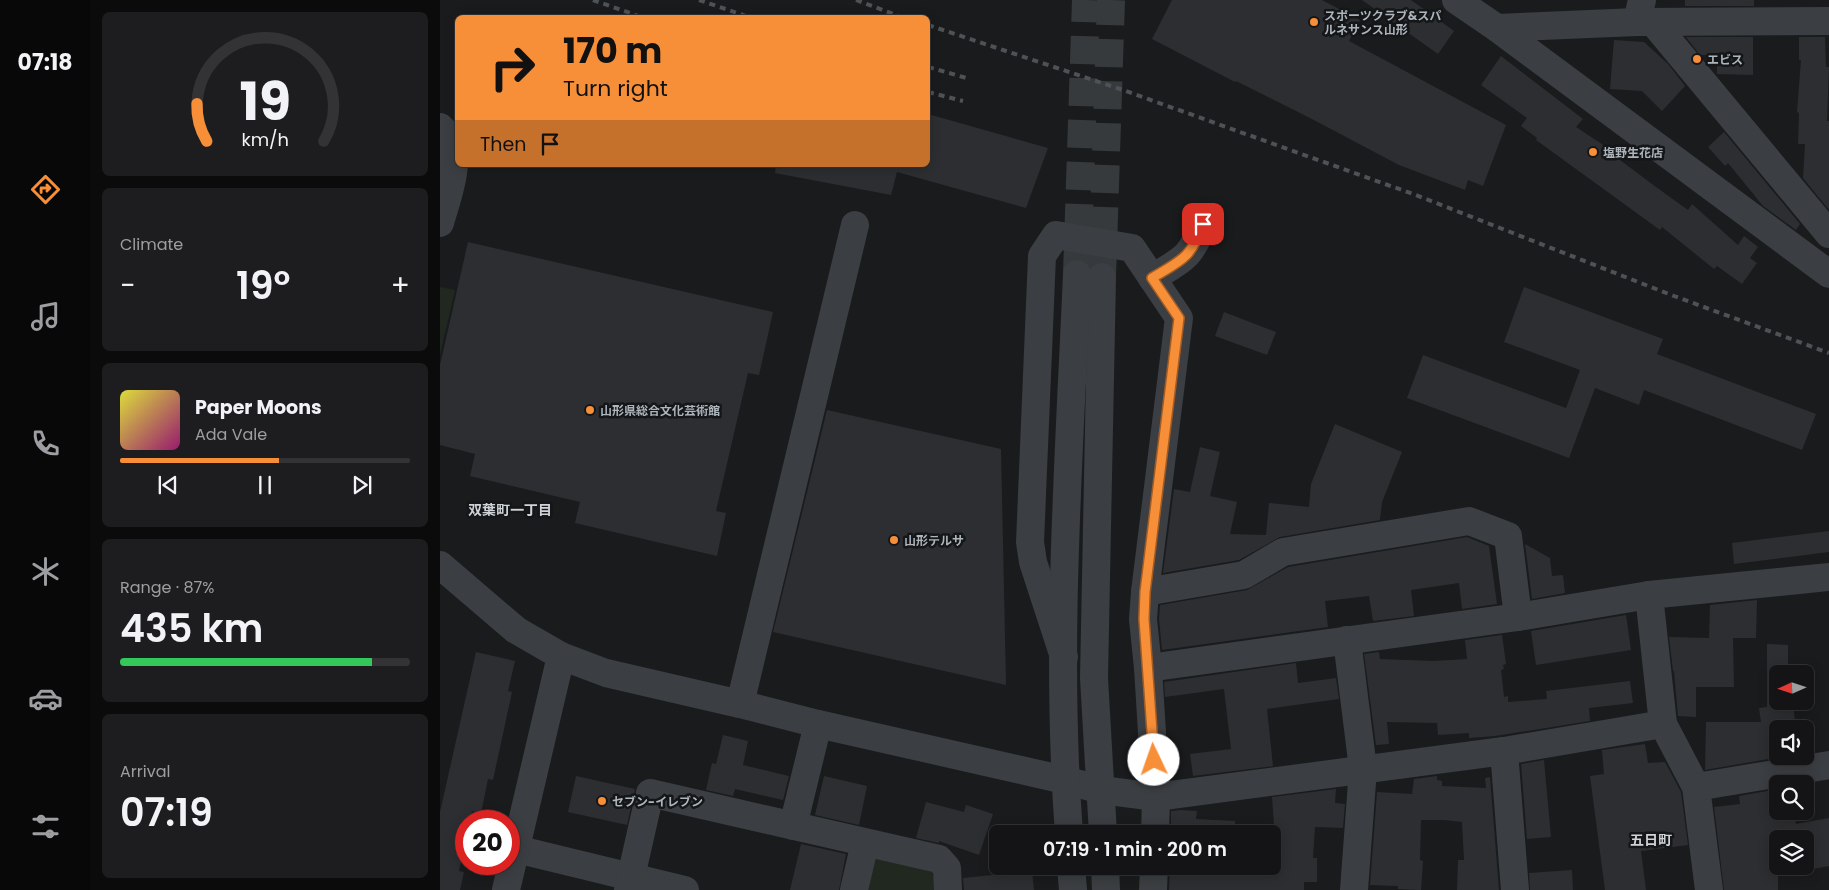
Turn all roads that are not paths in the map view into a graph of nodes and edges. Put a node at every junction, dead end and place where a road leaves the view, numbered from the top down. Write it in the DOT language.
graph roads {
  1 [pos="1456,0"];
  2 [pos="1644,15"];
  3 [pos="1829,21"];
  4 [pos="1497,28"];
  5 [pos="440,127"];
  6 [pos="448,172"];
  7 [pos="440,223"];
  8 [pos="1203,224"];
  9 [pos="855,225"];
  10 [pos="1829,234"];
  11 [pos="1829,274"];
  12 [pos="1152,278"];
  13 [pos="1030,542"];
  14 [pos="1065,545"];
  15 [pos="440,566"];
  16 [pos="1829,577"];
  17 [pos="1145,592"];
  18 [pos="1649,595"];
  19 [pos="1518,616"];
  20 [pos="1346,640"];
  21 [pos="561,656"];
  22 [pos="1064,657"];
  23 [pos="1148,668"];
  24 [pos="740,704"];
  25 [pos="818,724"];
  26 [pos="1663,724"];
  27 [pos="1504,751"];
  28 [pos="1829,765"];
  29 [pos="1363,769"];
  30 [pos="1065,780"];
  31 [pos="1696,787"];
  32 [pos="1101,790"];
  33 [pos="1156,797"];
  34 [pos="1068,825"];
  35 [pos="1103,825"];
  36 [pos="1155,825"];
  37 [pos="793,826"];
  38 [pos="520,832"];
  39 [pos="864,843"];
  40 [pos="520,850"];
  41 [pos="510,875"];
  42 [pos="1072,875"];
  43 [pos="1105,875"];
  44 [pos="1154,875"];
  45 [pos="630,884"];
  46 [pos="506,890"];
  47 [pos="686,890"];
  48 [pos="854,890"];
  49 [pos="948,890"];
  50 [pos="1073,890"];
  51 [pos="1106,890"];
  52 [pos="1153,890"];
  53 [pos="1354,890"];
  54 [pos="1515,890"];
  55 [pos="1708,890"];
  1 -- 4 [label="street"];
  2 -- 3 [label="street"];
  2 -- 4 [label="street"];
  2 -- 10 [label="street"];
  4 -- 11 [label="street"];
  5 -- 6 [label="street"];
  6 -- 7 [label="street"];
  8 -- 12 [label="street"];
  9 -- 24 [label="street"];
  12 -- 13 [label="street"];
  12 -- 17 [label="street"];
  13 -- 14 [label="street"];
  13 -- 22 [label="street"];
  14 -- 22 [label="street"];
  14 -- 32 [label="street"];
  15 -- 21 [label="street"];
  16 -- 18 [label="street"];
  17 -- 19 [label="street"];
  17 -- 23 [label="street"];
  18 -- 19 [label="street"];
  18 -- 26 [label="street"];
  19 -- 20 [label="street"];
  20 -- 23 [label="street"];
  20 -- 29 [label="street"];
  21 -- 24 [label="street"];
  21 -- 38 [label="street"];
  22 -- 30 [label="street"];
  23 -- 33 [label="street"];
  24 -- 25 [label="street"];
  25 -- 30 [label="street"];
  25 -- 37 [label="street"];
  26 -- 27 [label="street"];
  26 -- 31 [label="street"];
  27 -- 29 [label="street"];
  27 -- 54 [label="street"];
  28 -- 31 [label="street"];
  29 -- 33 [label="street"];
  29 -- 53 [label="street"];
  30 -- 32 [label="street"];
  30 -- 34 [label="street"];
  31 -- 55 [label="street"];
  32 -- 33 [label="street"];
  32 -- 35 [label="street"];
  33 -- 36 [label="street"];
  37 -- 39 [label="street"];
  37 -- 45 [label="street"];
  39 -- 48 [label="street"];
  39 -- 49 [label="street"];
  40 -- 45 [label="street"];
  41 -- 46 [label="street"];
  42 -- 50 [label="street"];
  43 -- 51 [label="street"];
  44 -- 52 [label="street"];
  45 -- 47 [label="street"];
}
